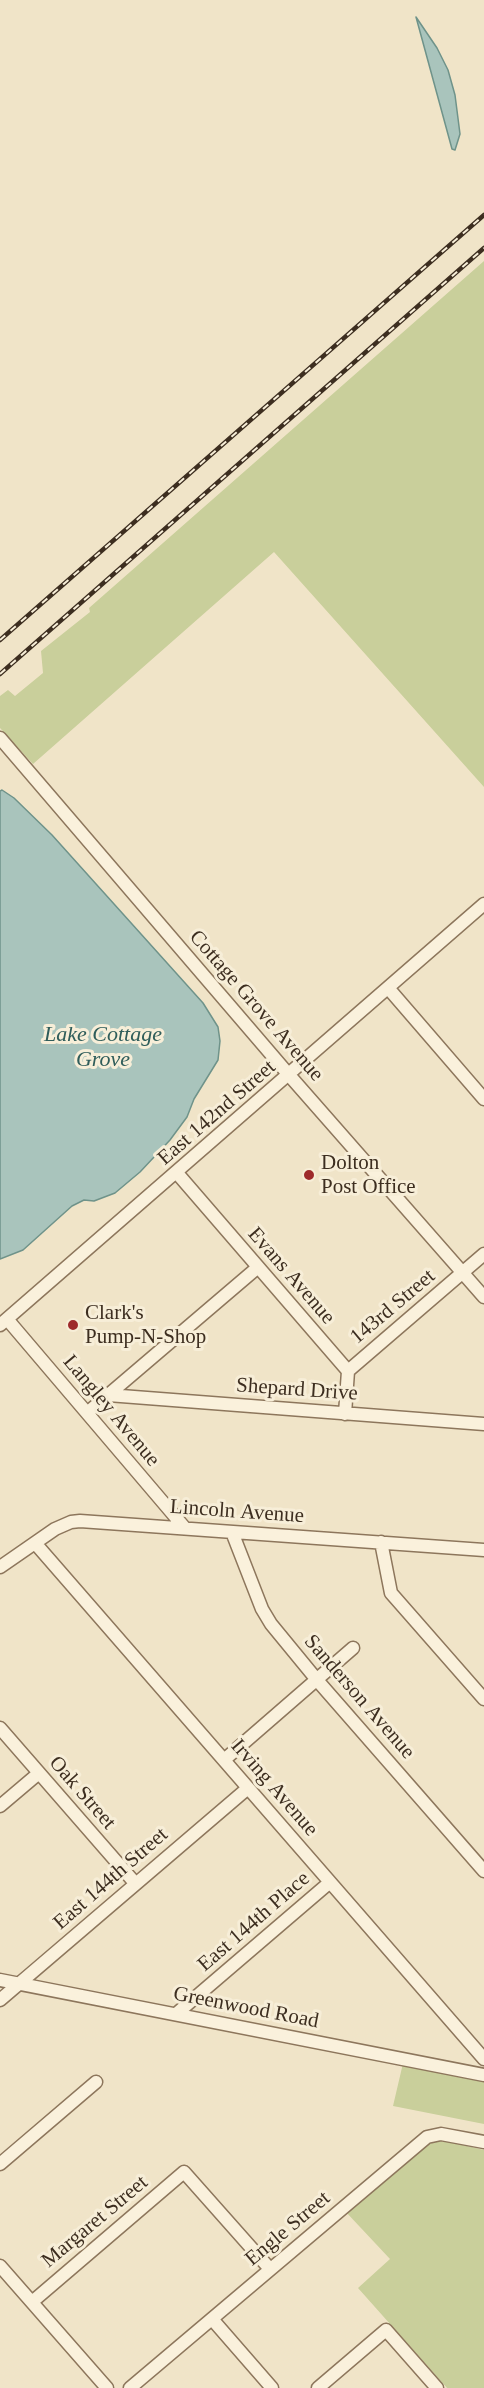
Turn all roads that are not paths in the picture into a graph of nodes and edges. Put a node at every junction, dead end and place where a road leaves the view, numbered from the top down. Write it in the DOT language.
graph roads {
  1 [pos="0,738"];
  2 [pos="483,907"];
  3 [pos="388,989"];
  4 [pos="290,1075"];
  5 [pos="484,1099"];
  6 [pos="177,1173"];
  7 [pos="484,1254"];
  8 [pos="257,1268"];
  9 [pos="463,1272"];
  10 [pos="484,1296"];
  11 [pos="4,1322"];
  12 [pos="348,1371"];
  13 [pos="108,1395"];
  14 [pos="87,1413"];
  15 [pos="345,1414"];
  16 [pos="484,1424"];
  17 [pos="184,1527"];
  18 [pos="232,1532"];
  19 [pos="381,1542"];
  20 [pos="35,1543"];
  21 [pos="484,1550"];
  22 [pos="0,1567"];
  23 [pos="353,1648"];
  24 [pos="317,1680"];
  25 [pos="484,1699"];
  26 [pos="0,1728"];
  27 [pos="224,1760"];
  28 [pos="39,1773"];
  29 [pos="248,1788"];
  30 [pos="0,1806"];
  31 [pos="484,1871"];
  32 [pos="329,1882"];
  33 [pos="135,1883"];
  34 [pos="0,1980"];
  35 [pos="19,1984"];
  36 [pos="0,2000"];
  37 [pos="176,2014"];
  38 [pos="484,2059"];
  39 [pos="484,2075"];
  40 [pos="96,2082"];
  41 [pos="484,2142"];
  42 [pos="0,2164"];
  43 [pos="0,2266"];
  44 [pos="270,2269"];
  45 [pos="32,2302"];
  46 [pos="212,2319"];
  47 [pos="107,2388"];
  48 [pos="130,2388"];
  49 [pos="272,2388"];
  50 [pos="318,2388"];
  51 [pos="437,2388"];
  1 -- 4 [label="street, Cottage Grove Avenue"];
  2 -- 3 [label="street, East 142nd Street"];
  3 -- 4 [label="street, East 142nd Street"];
  3 -- 5 [label="street"];
  4 -- 6 [label="street, East 142nd Street"];
  4 -- 9 [label="street, Cottage Grove Avenue"];
  6 -- 8 [label="street, Evans Avenue"];
  6 -- 11 [label="street, East 142nd Street"];
  7 -- 9 [label="street, 143rd Street"];
  8 -- 12 [label="street, Evans Avenue"];
  8 -- 13 [label="street"];
  9 -- 10 [label="street, Cottage Grove Avenue"];
  9 -- 12 [label="street, 143rd Street"];
  11 -- 14 [label="street, Langley Avenue"];
  12 -- 15 [label="street"];
  13 -- 14 [label="street"];
  13 -- 15 [label="street, Shepard Drive"];
  14 -- 17 [label="street, Langley Avenue"];
  15 -- 16 [label="street, Shepard Drive"];
  17 -- 18 [label="street, Lincoln Avenue"];
  17 -- 20 [label="street, Lincoln Avenue"];
  18 -- 19 [label="street, Lincoln Avenue"];
  18 -- 24 [label="street, Sanderson Avenue"];
  19 -- 21 [label="street, Lincoln Avenue"];
  19 -- 25 [label="street"];
  20 -- 22 [label="street, Lincoln Avenue"];
  20 -- 27 [label="street, Irving Avenue"];
  23 -- 24 [label="street"];
  24 -- 27 [label="street"];
  24 -- 31 [label="street, Sanderson Avenue"];
  26 -- 28 [label="street, Oak Street"];
  27 -- 29 [label="street, Irving Avenue"];
  28 -- 30 [label="street"];
  28 -- 33 [label="street, Oak Street"];
  29 -- 32 [label="street, Irving Avenue"];
  29 -- 33 [label="street, East 144th Street"];
  32 -- 37 [label="street, East 144th Place"];
  32 -- 38 [label="street, Irving Avenue"];
  33 -- 35 [label="street, East 144th Street"];
  34 -- 35 [label="street, Greenwood Road"];
  35 -- 36 [label="street, East 144th Street"];
  35 -- 37 [label="street, Greenwood Road"];
  37 -- 39 [label="street, Greenwood Road"];
  40 -- 42 [label="street"];
  41 -- 44 [label="street, Engle Street"];
  43 -- 45 [label="street"];
  44 -- 45 [label="street, Margaret Street"];
  44 -- 46 [label="street, Engle Street"];
  45 -- 47 [label="street"];
  46 -- 48 [label="street, Engle Street"];
  46 -- 49 [label="street"];
  50 -- 51 [label="street"];
}
